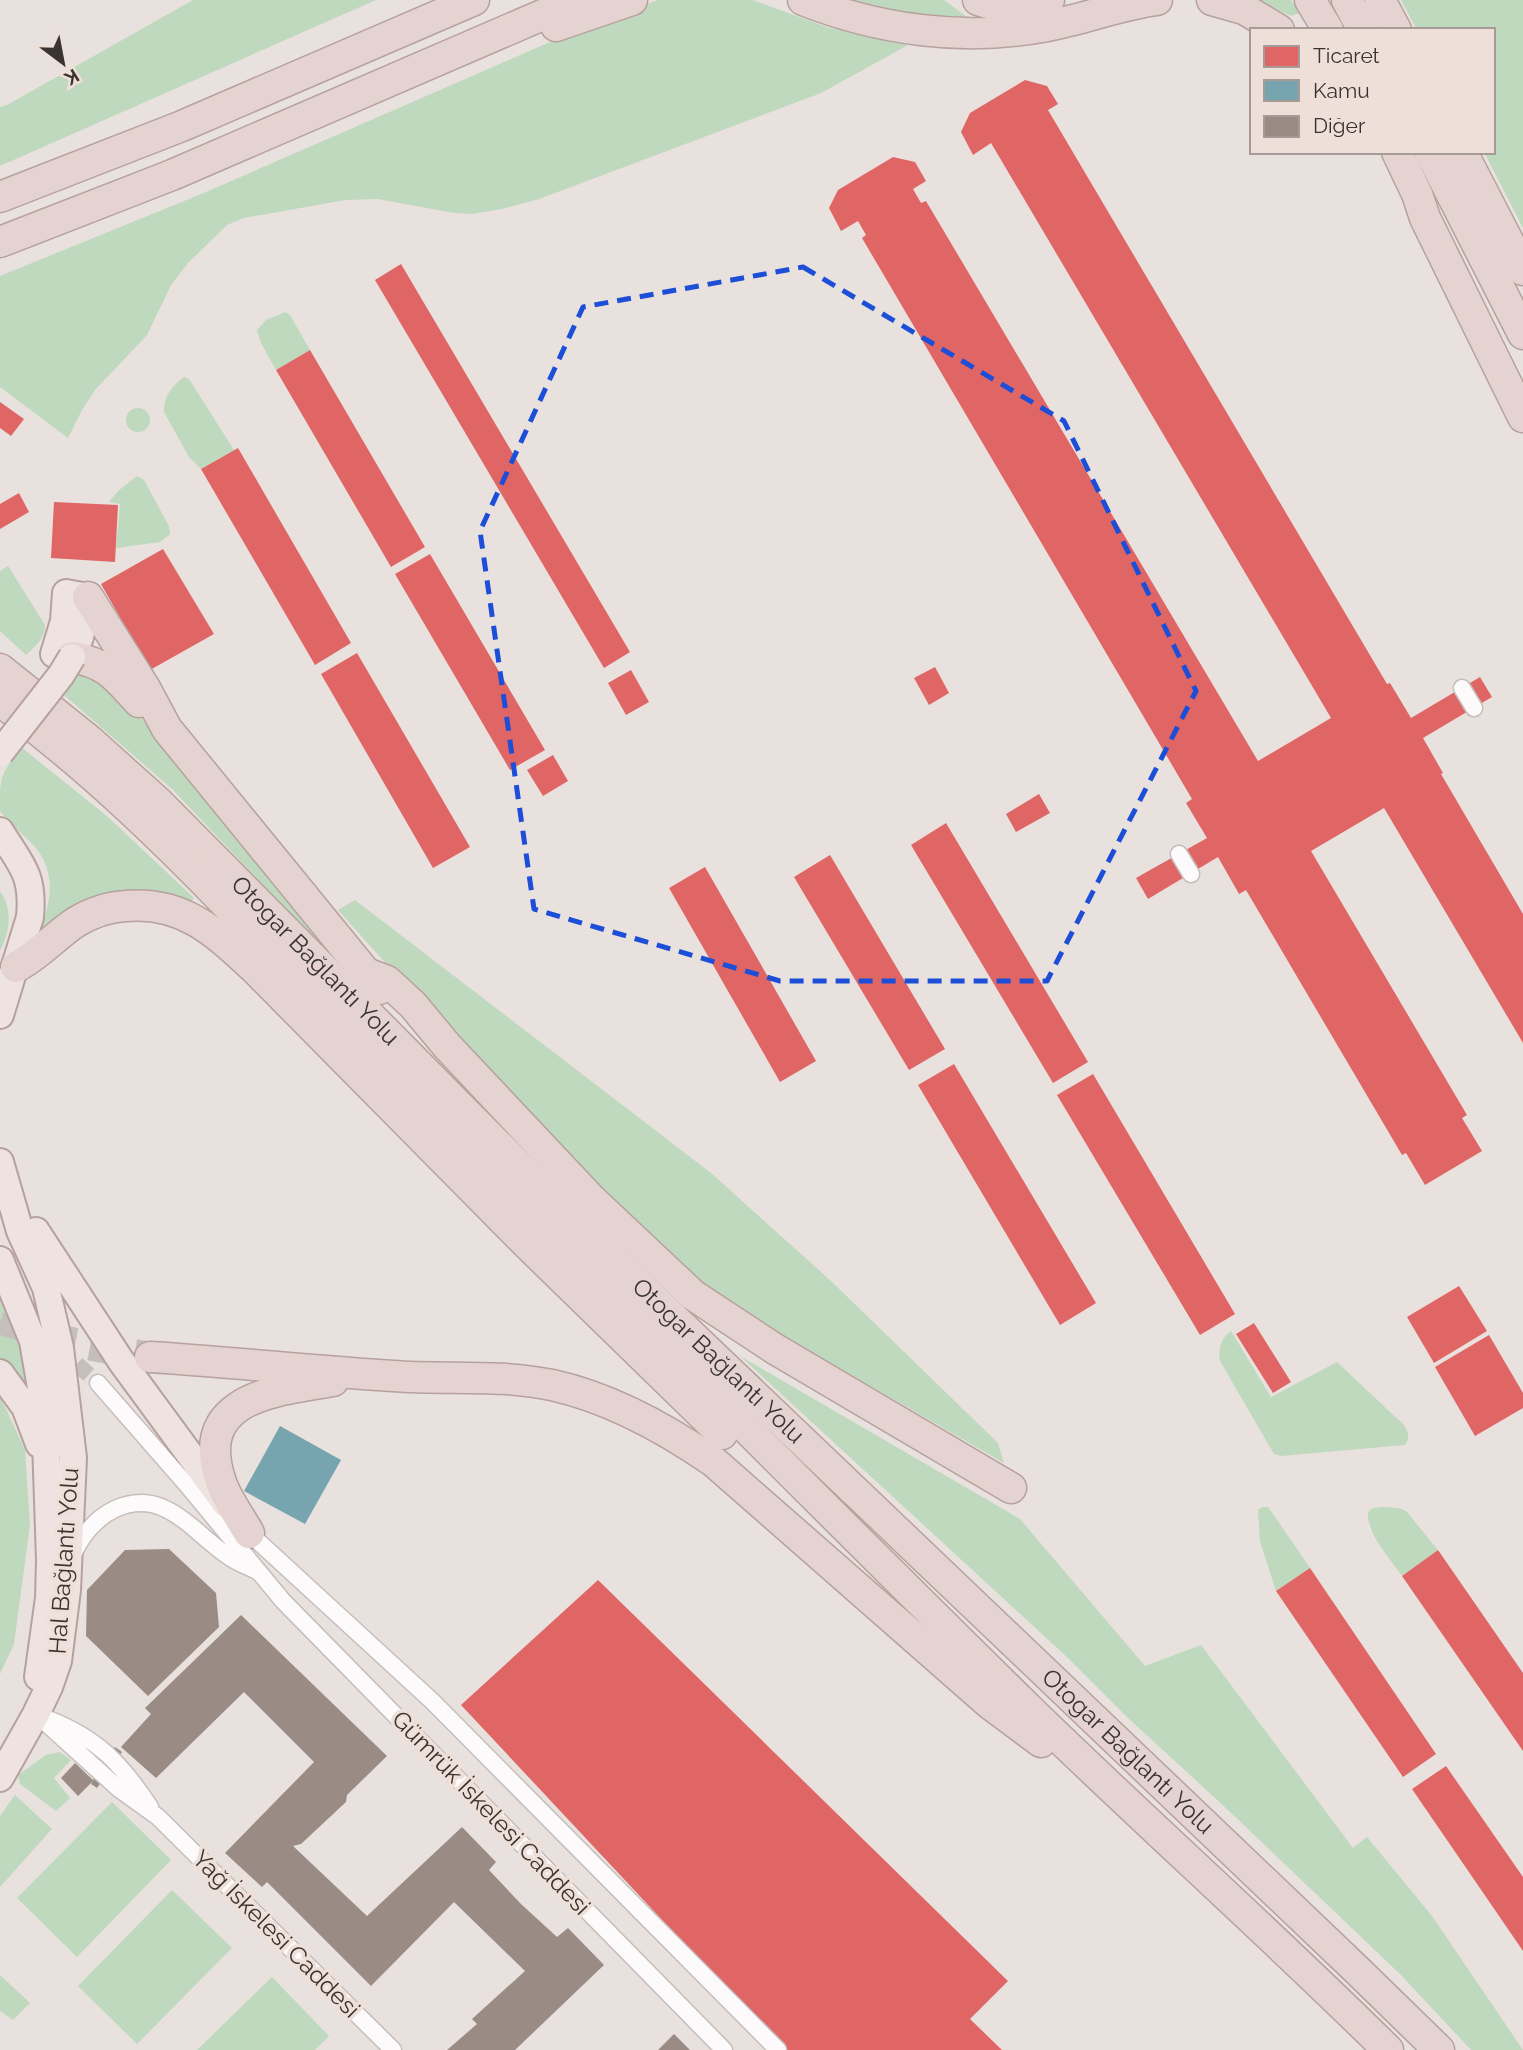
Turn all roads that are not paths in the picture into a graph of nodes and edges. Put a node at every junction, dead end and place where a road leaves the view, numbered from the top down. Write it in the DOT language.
graph roads {
  1 [pos="454,0"];
  2 [pos="474,0"];
  3 [pos="577,0"];
  4 [pos="632,0"];
  5 [pos="803,0"];
  6 [pos="978,0"];
  7 [pos="1049,0"];
  8 [pos="1157,0"];
  9 [pos="1212,0"];
  10 [pos="1310,0"];
  11 [pos="1347,0"];
  12 [pos="1380,0"];
  13 [pos="1276,28"];
  14 [pos="1327,28"];
  15 [pos="1362,28"];
  16 [pos="1395,28"];
  17 [pos="367,47"];
  18 [pos="468,48"];
  19 [pos="1385,154"];
  20 [pos="1398,154"];
  21 [pos="1431,154"];
  22 [pos="1463,154"];
  23 [pos="0,197"];
  24 [pos="1425,218"];
  25 [pos="0,242"];
  26 [pos="1523,270"];
  27 [pos="1523,334"];
  28 [pos="1523,417"];
  29 [pos="88,597"];
  30 [pos="63,655"];
  31 [pos="0,669"];
  32 [pos="1462,688"];
  33 [pos="0,701"];
  34 [pos="1474,708"];
  35 [pos="0,727"];
  36 [pos="167,729"];
  37 [pos="0,753"];
  38 [pos="0,831"];
  39 [pos="1179,854"];
  40 [pos="0,861"];
  41 [pos="1191,873"];
  42 [pos="31,903"];
  43 [pos="8,971"];
  44 [pos="366,973"];
  45 [pos="0,1015"];
  46 [pos="1,1165"];
  47 [pos="598,1247"];
  48 [pos="0,1260"];
  49 [pos="150,1357"];
  50 [pos="0,1373"];
  51 [pos="395,1376"];
  52 [pos="98,1383"];
  53 [pos="48,1471"];
  54 [pos="1011,1488"];
  55 [pos="248,1533"];
  56 [pos="69,1565"];
  57 [pos="260,1573"];
  58 [pos="944,1626"];
  59 [pos="36,1714"];
  60 [pos="1086,1764"];
  61 [pos="0,1778"];
  62 [pos="393,2050"];
  63 [pos="724,2050"];
  64 [pos="778,2050"];
  65 [pos="1388,2050"];
  66 [pos="1439,2050"];
  1 -- 17 [label="highway"];
  2 -- 17 [label="highway"];
  3 -- 18 [label="highway"];
  4 -- 18 [label="highway"];
  5 -- 8 [label="highway"];
  6 -- 7 [label="highway"];
  9 -- 13 [label="highway"];
  10 -- 14 [label="highway"];
  11 -- 15 [label="highway"];
  12 -- 16 [label="highway"];
  17 -- 23 [label="highway"];
  18 -- 25 [label="highway"];
  19 -- 24 [label="highway"];
  20 -- 24 [label="highway"];
  21 -- 27 [label="highway"];
  22 -- 26 [label="highway"];
  24 -- 28 [label="highway"];
  29 -- 30 [label="main road"];
  29 -- 36 [label="highway"];
  30 -- 35 [label="main road"];
  30 -- 36 [label="highway"];
  30 -- 37 [label="main road, bridge"];
  31 -- 47 [label="highway, Otogar Bağlantı Yolu"];
  32 -- 34 [label="street"];
  33 -- 58 [label="highway, Otogar Bağlantı Yolu"];
  36 -- 44 [label="highway"];
  38 -- 42 [label="main road"];
  39 -- 41 [label="street"];
  40 -- 42 [label="main road"];
  42 -- 43 [label="main road"];
  43 -- 45 [label="main road"];
  43 -- 58 [label="highway"];
  44 -- 47 [label="highway"];
  44 -- 54 [label="highway"];
  46 -- 55 [label="main road"];
  46 -- 56 [label="main road, Hal Bağlantı Yolu"];
  47 -- 66 [label="highway, Otogar Bağlantı Yolu"];
  48 -- 53 [label="main road, Hal Bağlantı Yolu"];
  49 -- 51 [label="highway"];
  50 -- 53 [label="main road"];
  51 -- 55 [label="highway"];
  51 -- 60 [label="highway"];
  52 -- 57 [label="street, Gümrük İskelesi Caddesi"];
  53 -- 59 [label="main road, Hal Bağlantı Yolu"];
  55 -- 64 [label="street"];
  56 -- 57 [label="street"];
  56 -- 59 [label="main road, Hal Bağlantı Yolu"];
  57 -- 63 [label="street, Gümrük İskelesi Caddesi"];
  58 -- 60 [label="highway, Otogar Bağlantı Yolu"];
  59 -- 61 [label="main road"];
  59 -- 62 [label="street, Yağ İskelesi Caddesi"];
  60 -- 65 [label="highway, Otogar Bağlantı Yolu"];
}
